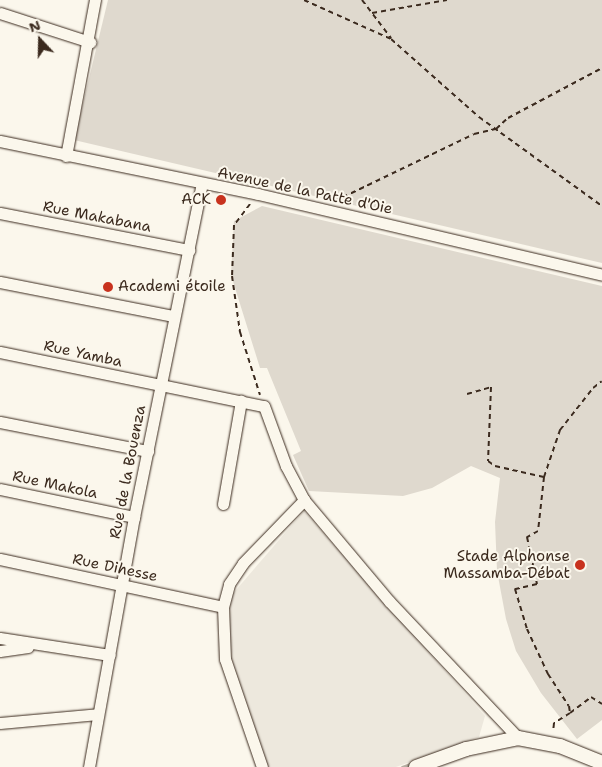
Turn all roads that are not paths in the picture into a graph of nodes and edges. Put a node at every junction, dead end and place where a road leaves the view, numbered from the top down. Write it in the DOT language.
graph roads {
  1 [pos="91,1"];
  2 [pos="0,13"];
  3 [pos="90,42"];
  4 [pos="0,141"];
  5 [pos="66,156"];
  6 [pos="202,184"];
  7 [pos="0,213"];
  8 [pos="189,250"];
  9 [pos="602,275"];
  10 [pos="0,282"];
  11 [pos="174,316"];
  12 [pos="0,352"];
  13 [pos="160,386"];
  14 [pos="241,401"];
  15 [pos="0,422"];
  16 [pos="148,451"];
  17 [pos="0,489"];
  18 [pos="304,500"];
  19 [pos="223,504"];
  20 [pos="134,517"];
  21 [pos="0,559"];
  22 [pos="121,585"];
  23 [pos="223,607"];
  24 [pos="0,638"];
  25 [pos="39,645"];
  26 [pos="0,650"];
  27 [pos="110,655"];
  28 [pos="98,714"];
  29 [pos="0,723"];
  30 [pos="518,738"];
  31 [pos="602,763"];
  32 [pos="88,767"];
  33 [pos="262,767"];
  34 [pos="416,767"];
  1 -- 3 [label="street"];
  2 -- 3 [label="street"];
  3 -- 5 [label="street"];
  4 -- 5 [label="street, Avenue de la Patte d'Oie"];
  5 -- 6 [label="street, Avenue de la Patte d'Oie"];
  6 -- 8 [label="street, Rue de la Bouenza"];
  6 -- 9 [label="street, Avenue de la Patte d'Oie"];
  7 -- 8 [label="street, Rue Makabana"];
  8 -- 11 [label="street, Rue de la Bouenza"];
  10 -- 11 [label="street"];
  11 -- 13 [label="street, Rue de la Bouenza"];
  12 -- 13 [label="street, Rue Yamba"];
  13 -- 14 [label="street, Rue Yamba"];
  13 -- 16 [label="street, Rue de la Bouenza"];
  14 -- 18 [label="street, Rue Yamba"];
  14 -- 19 [label="street"];
  15 -- 16 [label="street"];
  16 -- 20 [label="street, Rue de la Bouenza"];
  17 -- 20 [label="street, Rue Makola"];
  18 -- 23 [label="street"];
  18 -- 30 [label="street"];
  20 -- 22 [label="street, Rue de la Bouenza"];
  21 -- 22 [label="street, Rue Dihesse"];
  22 -- 23 [label="street, Rue Dihesse"];
  22 -- 27 [label="street, Rue de la Bouenza"];
  23 -- 33 [label="street"];
  24 -- 25 [label="street"];
  25 -- 26 [label="street"];
  25 -- 27 [label="street"];
  27 -- 28 [label="street, Rue de la Bouenza"];
  28 -- 29 [label="street"];
  28 -- 32 [label="street, Rue de la Bouenza"];
  30 -- 31 [label="street"];
  30 -- 34 [label="street"];
}
